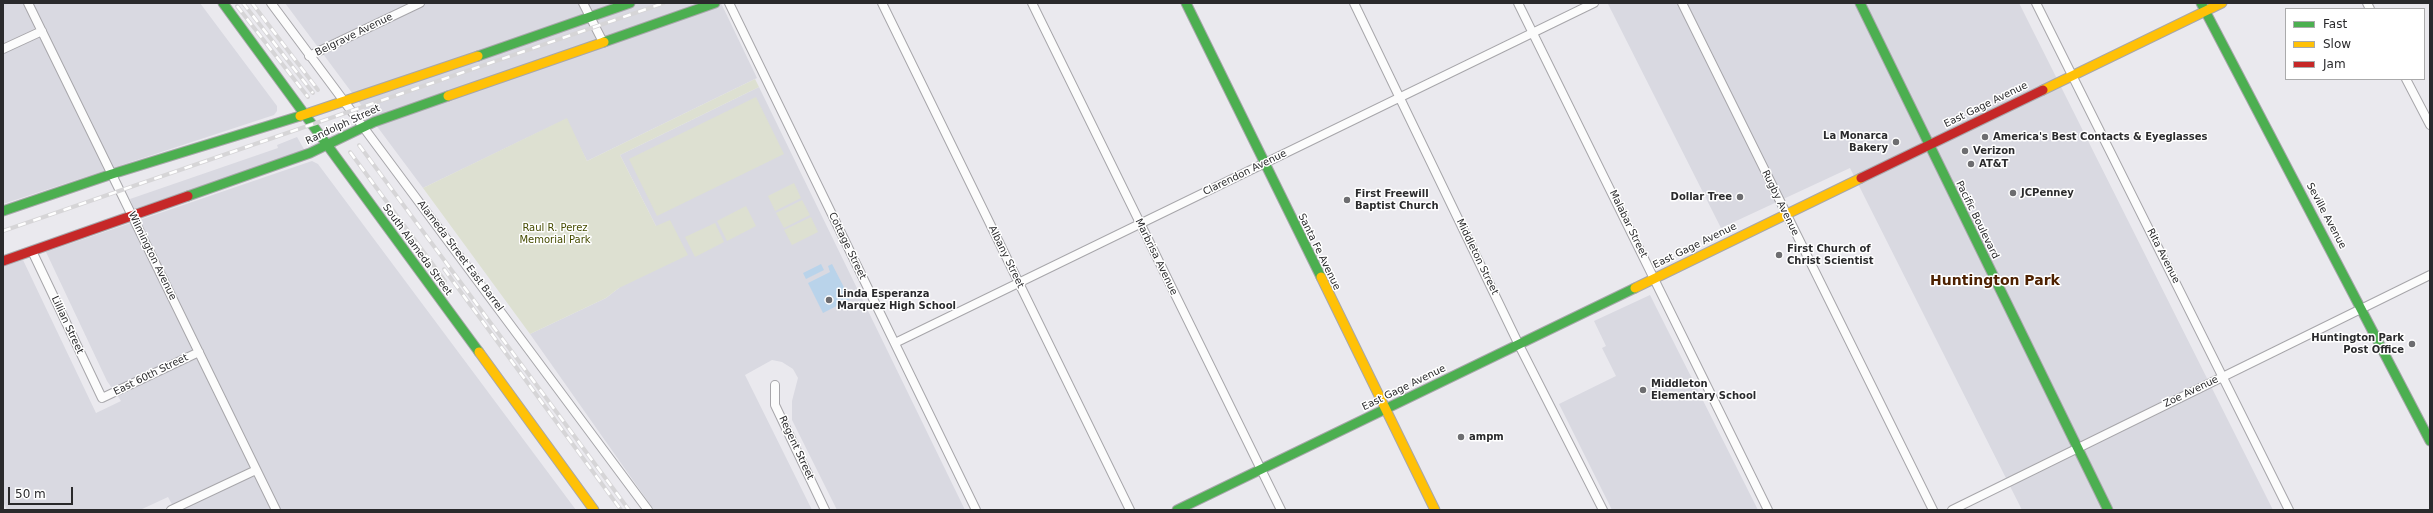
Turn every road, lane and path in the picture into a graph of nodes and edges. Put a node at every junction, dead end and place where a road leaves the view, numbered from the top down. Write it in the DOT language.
graph roads {
  1 [pos="28,3"];
  2 [pos="222,3"];
  3 [pos="271,3"];
  4 [pos="420,3"];
  5 [pos="583,3"];
  6 [pos="630,3"];
  7 [pos="715,3"];
  8 [pos="729,3"];
  9 [pos="882,3"];
  10 [pos="1032,3"];
  11 [pos="1186,3"];
  12 [pos="1354,3"];
  13 [pos="1518,3"];
  14 [pos="1594,3"];
  15 [pos="1682,3"];
  16 [pos="1860,3"];
  17 [pos="2036,3"];
  18 [pos="2222,3"];
  19 [pos="2203,7"];
  20 [pos="590,17"];
  21 [pos="42,31"];
  22 [pos="1532,33"];
  23 [pos="602,42"];
  24 [pos="3,49"];
  25 [pos="309,56"];
  26 [pos="2071,76"];
  27 [pos="2407,80"];
  28 [pos="1400,98"];
  29 [pos="344,102"];
  30 [pos="305,114"];
  31 [pos="2430,125"];
  32 [pos="364,127"];
  33 [pos="1929,145"];
  34 [pos="327,146"];
  35 [pos="1264,164"];
  36 [pos="112,174"];
  37 [pos="3,211"];
  38 [pos="132,215"];
  39 [pos="1785,215"];
  40 [pos="1140,224"];
  41 [pos="32,251"];
  42 [pos="3,260"];
  43 [pos="2430,275"];
  44 [pos="1655,278"];
  45 [pos="1019,283"];
  46 [pos="2362,309"];
  47 [pos="895,343"];
  48 [pos="1519,345"];
  49 [pos="199,352"];
  50 [pos="2221,377"];
  51 [pos="775,385"];
  52 [pos="102,398"];
  53 [pos="1385,410"];
  54 [pos="2430,441"];
  55 [pos="2077,448"];
  56 [pos="256,470"];
  57 [pos="1260,470"];
  58 [pos="171,510"];
  59 [pos="276,510"];
  60 [pos="594,510"];
  61 [pos="648,510"];
  62 [pos="825,510"];
  63 [pos="976,510"];
  64 [pos="1130,510"];
  65 [pos="1178,510"];
  66 [pos="1281,510"];
  67 [pos="1435,510"];
  68 [pos="1603,510"];
  69 [pos="1768,510"];
  70 [pos="1933,510"];
  71 [pos="1952,510"];
  72 [pos="2108,510"];
  73 [pos="2289,510"];
  1 -- 21 [label="street, Wilmington Avenue"];
  2 -- 30 [label="main road, South Alameda Street"];
  3 -- 25 [label="street, Alameda Street East Barrel"];
  4 -- 25 [label="street, Belgrave Avenue"];
  5 -- 20 [label="street"];
  6 -- 20 [label="main road, Randolph Street"];
  7 -- 23 [label="main road, Randolph Street"];
  8 -- 47 [label="street, Cottage Street"];
  9 -- 45 [label="street, Albany Street"];
  10 -- 40 [label="street, Marbrisa Avenue"];
  11 -- 35 [label="main road, Santa Fe Avenue"];
  12 -- 28 [label="street, Middleton Street"];
  13 -- 22 [label="street, Malabar Street"];
  14 -- 22 [label="street, Clarendon Avenue"];
  15 -- 39 [label="street, Rugby Avenue"];
  16 -- 33 [label="main road, Pacific Boulevard"];
  17 -- 26 [label="street, Rita Avenue"];
  18 -- 19 [label="main road, East Gage Avenue"];
  19 -- 26 [label="main road, East Gage Avenue"];
  19 -- 46 [label="main road, Seville Avenue"];
  20 -- 23 [label="street"];
  20 -- 29 [label="main road, Randolph Street"];
  21 -- 24 [label="street"];
  21 -- 36 [label="street, Wilmington Avenue"];
  22 -- 28 [label="street, Clarendon Avenue"];
  22 -- 44 [label="street, Malabar Street"];
  23 -- 32 [label="main road, Randolph Street"];
  25 -- 29 [label="street, Alameda Street East Barrel"];
  26 -- 33 [label="main road, East Gage Avenue"];
  26 -- 50 [label="street, Rita Avenue"];
  27 -- 31 [label="street"];
  28 -- 35 [label="street, Clarendon Avenue"];
  28 -- 48 [label="street, Middleton Street"];
  29 -- 30 [label="main road, Randolph Street"];
  29 -- 32 [label="street, Alameda Street East Barrel"];
  30 -- 34 [label="main road, South Alameda Street"];
  30 -- 36 [label="main road, Randolph Street"];
  32 -- 34 [label="main road, Randolph Street"];
  32 -- 61 [label="street, Alameda Street East Barrel"];
  33 -- 39 [label="main road, East Gage Avenue"];
  33 -- 55 [label="main road, Pacific Boulevard"];
  34 -- 38 [label="main road, Randolph Street"];
  34 -- 60 [label="main road, South Alameda Street"];
  35 -- 40 [label="street, Clarendon Avenue"];
  35 -- 53 [label="main road, Santa Fe Avenue"];
  36 -- 37 [label="main road, Randolph Street"];
  36 -- 38 [label="street, Wilmington Avenue"];
  38 -- 41 [label="main road, Randolph Street"];
  38 -- 49 [label="street, Wilmington Avenue"];
  39 -- 44 [label="main road, East Gage Avenue"];
  39 -- 70 [label="street, Rugby Avenue"];
  40 -- 45 [label="street, Clarendon Avenue"];
  40 -- 57 [label="street, Marbrisa Avenue"];
  41 -- 42 [label="main road, Randolph Street"];
  41 -- 52 [label="street, Lillian Street"];
  43 -- 46 [label="street, Zoe Avenue"];
  44 -- 48 [label="main road, East Gage Avenue"];
  44 -- 69 [label="street, Malabar Street"];
  45 -- 47 [label="street, Clarendon Avenue"];
  45 -- 64 [label="street, Albany Street"];
  46 -- 50 [label="street, Zoe Avenue"];
  46 -- 54 [label="main road, Seville Avenue"];
  47 -- 63 [label="street, Cottage Street"];
  48 -- 53 [label="main road, East Gage Avenue"];
  48 -- 68 [label="street, Middleton Street"];
  49 -- 52 [label="street, East 60th Street"];
  49 -- 56 [label="street, Wilmington Avenue"];
  50 -- 55 [label="street, Zoe Avenue"];
  50 -- 73 [label="street, Rita Avenue"];
  51 -- 62 [label="street, Regent Street"];
  53 -- 57 [label="main road, East Gage Avenue"];
  53 -- 67 [label="main road, Santa Fe Avenue"];
  55 -- 71 [label="street, Zoe Avenue"];
  55 -- 72 [label="main road, Pacific Boulevard"];
  56 -- 58 [label="street"];
  56 -- 59 [label="street, Wilmington Avenue"];
  57 -- 65 [label="main road, East Gage Avenue"];
  57 -- 66 [label="street, Marbrisa Avenue"];
}
